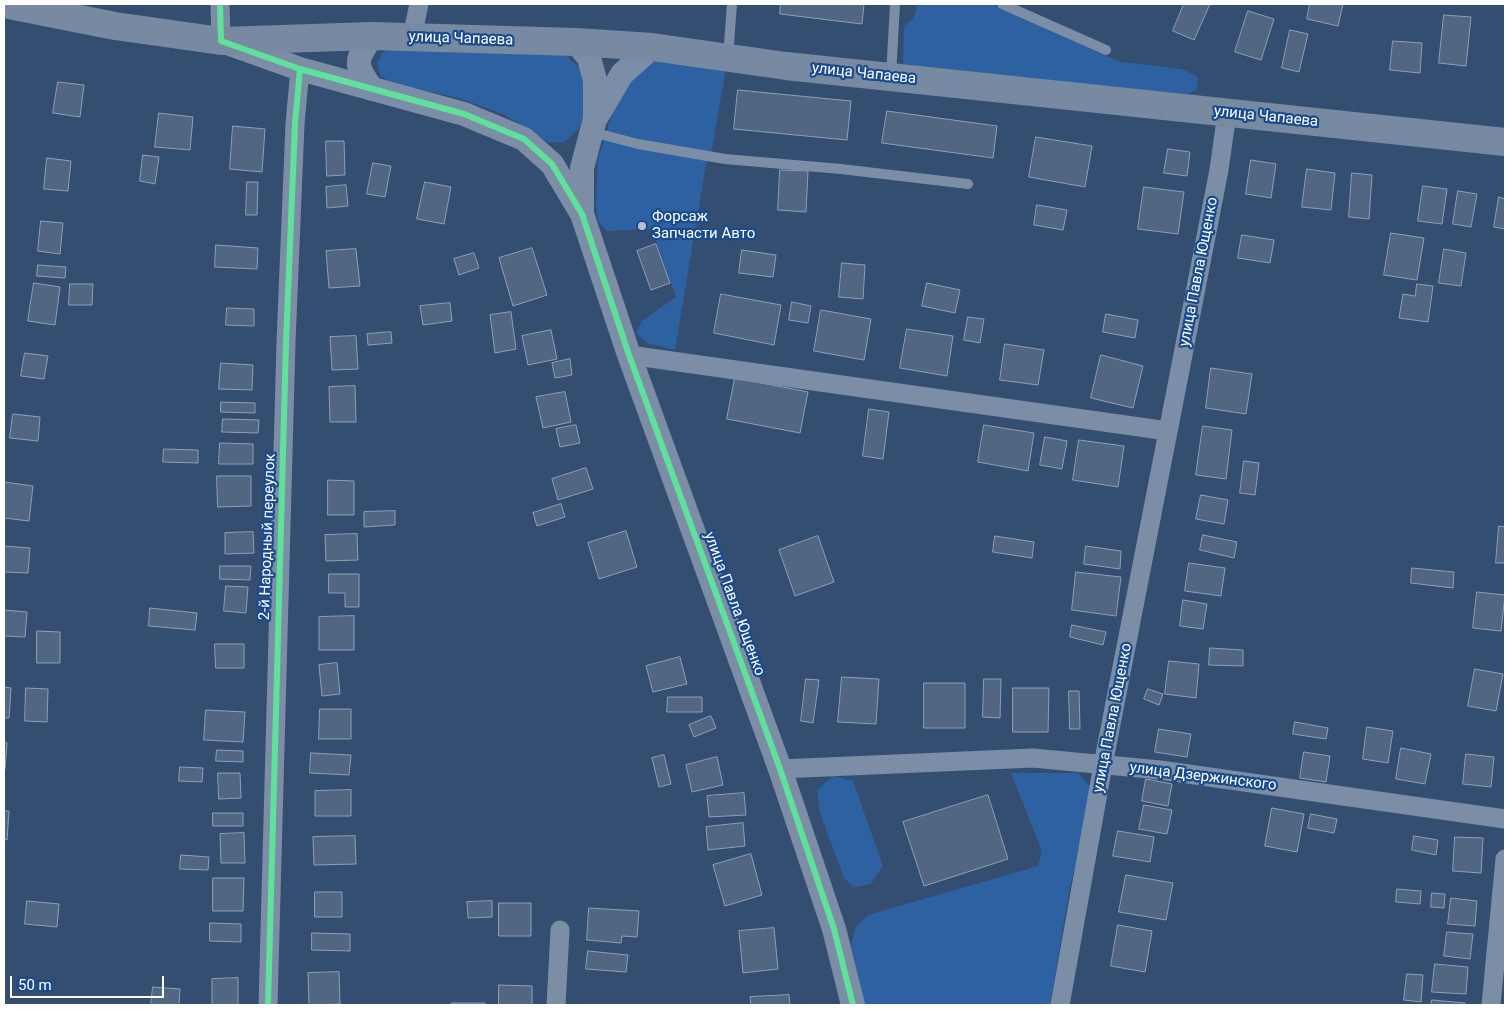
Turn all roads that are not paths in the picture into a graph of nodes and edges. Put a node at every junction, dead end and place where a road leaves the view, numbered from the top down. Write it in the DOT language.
graph roads {
  1 [pos="4,4"];
  2 [pos="220,4"];
  3 [pos="419,4"];
  4 [pos="732,4"];
  5 [pos="895,4"];
  6 [pos="1002,4"];
  7 [pos="4,12"];
  8 [pos="372,36"];
  9 [pos="412,37"];
  10 [pos="220,41"];
  11 [pos="576,42"];
  12 [pos="652,46"];
  13 [pos="1106,50"];
  14 [pos="728,57"];
  15 [pos="300,69"];
  16 [pos="891,77"];
  17 [pos="372,89"];
  18 [pos="1227,113"];
  19 [pos="593,126"];
  20 [pos="1505,142"];
  21 [pos="968,184"];
  22 [pos="582,214"];
  23 [pos="629,355"];
  24 [pos="1168,431"];
  25 [pos="1103,765"];
  26 [pos="780,769"];
  27 [pos="1505,819"];
  28 [pos="1505,860"];
  29 [pos="560,930"];
  30 [pos="268,1005"];
  31 [pos="556,1005"];
  32 [pos="853,1005"];
  33 [pos="1060,1005"];
  34 [pos="1491,1005"];
  1 -- 7 [label="street"];
  1 -- 10 [label="main road, улица Чапаева"];
  2 -- 10 [label="street"];
  3 -- 9 [label="street"];
  4 -- 14 [label="lane"];
  5 -- 16 [label="lane"];
  6 -- 13 [label="lane"];
  8 -- 9 [label="main road, улица Чапаева"];
  8 -- 10 [label="main road, улица Чапаева"];
  8 -- 17 [label="street"];
  9 -- 11 [label="main road, улица Чапаева"];
  10 -- 15 [label="street"];
  11 -- 12 [label="main road, улица Чапаева"];
  11 -- 19 [label="street"];
  12 -- 14 [label="main road, улица Чапаева"];
  12 -- 19 [label="street"];
  14 -- 16 [label="main road, улица Чапаева"];
  15 -- 17 [label="street"];
  15 -- 30 [label="street, 2-й Народный переулок"];
  16 -- 18 [label="main road, улица Чапаева"];
  17 -- 22 [label="street"];
  18 -- 20 [label="main road, улица Чапаева"];
  18 -- 24 [label="street, улица Павла Ющенко"];
  19 -- 21 [label="lane"];
  19 -- 22 [label="street"];
  22 -- 23 [label="street, улица Павла Ющенко"];
  23 -- 24 [label="street"];
  23 -- 26 [label="street, улица Павла Ющенко"];
  24 -- 25 [label="street, улица Павла Ющенко"];
  25 -- 26 [label="street, улица Дзержинского"];
  25 -- 27 [label="street, улица Дзержинского"];
  25 -- 33 [label="street, улица Павла Ющенко"];
  26 -- 32 [label="street, улица Павла Ющенко"];
  28 -- 34 [label="street"];
  29 -- 31 [label="street"];
}
